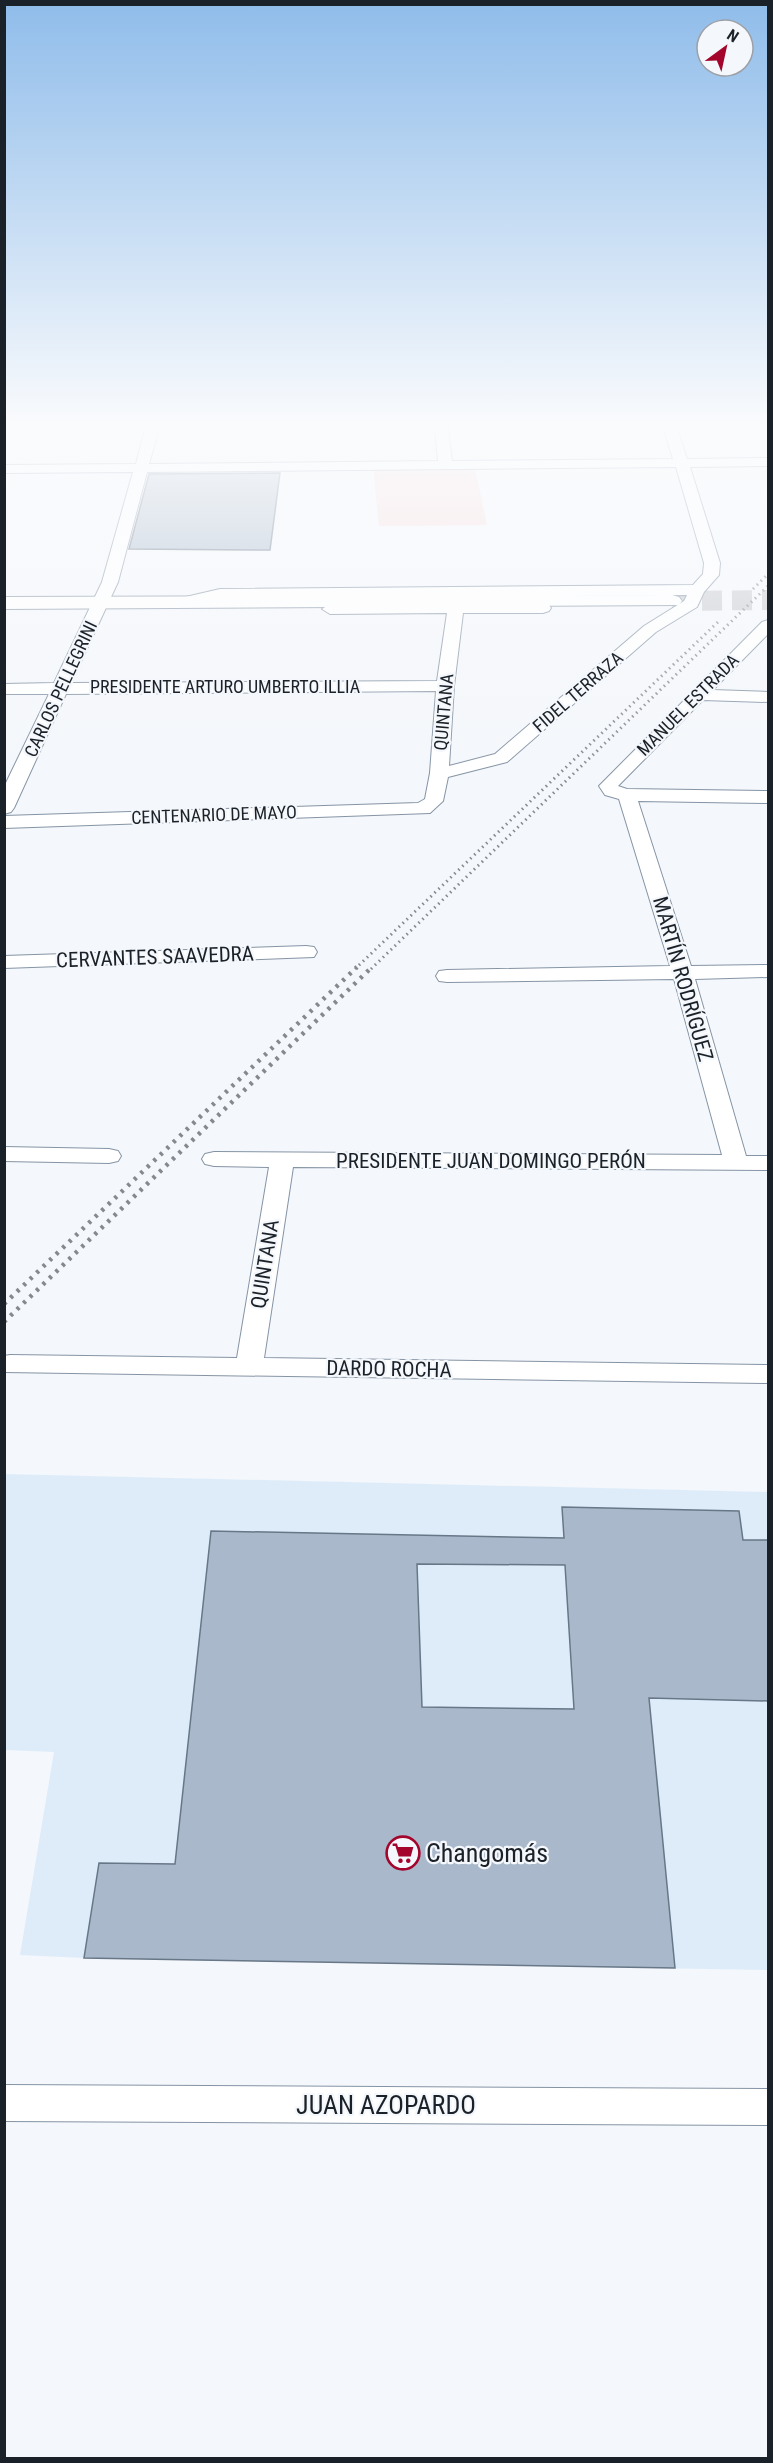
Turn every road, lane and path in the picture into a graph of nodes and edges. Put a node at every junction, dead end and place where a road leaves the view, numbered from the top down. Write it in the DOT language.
graph roads {
  1 [pos="121,544"];
  2 [pos="706,544"];
  3 [pos="696,594"];
  4 [pos="101,602"];
  5 [pos="183,602"];
  6 [pos="208,602"];
  7 [pos="4,603"];
  8 [pos="674,608"];
  9 [pos="456,609"];
  10 [pos="768,625"];
  11 [pos="445,686"];
  12 [pos="62,688"];
  13 [pos="4,689"];
  14 [pos="698,695"];
  15 [pos="768,697"];
  16 [pos="447,772"];
  17 [pos="627,795"];
  18 [pos="768,797"];
  19 [pos="4,808"];
  20 [pos="423,809"];
  21 [pos="4,822"];
  22 [pos="306,952"];
  23 [pos="4,962"];
  24 [pos="768,971"];
  25 [pos="683,973"];
  26 [pos="447,976"];
  27 [pos="4,1154"];
  28 [pos="109,1156"];
  29 [pos="214,1159"];
  30 [pos="282,1160"];
  31 [pos="736,1163"];
  32 [pos="768,1163"];
  33 [pos="10,1364"];
  34 [pos="249,1367"];
  35 [pos="768,1374"];
  36 [pos="4,2103"];
  37 [pos="768,2107"];
  1 -- 4 [label="street, CARLOS PELLEGRINI"];
  2 -- 3 [label="street"];
  3 -- 5 [label="street"];
  3 -- 8 [label="street, FIDEL TERRAZA"];
  4 -- 5 [label="main road"];
  4 -- 7 [label="main road"];
  4 -- 12 [label="street, CARLOS PELLEGRINI"];
  5 -- 6 [label="main road"];
  6 -- 8 [label="main road"];
  6 -- 9 [label="street"];
  8 -- 9 [label="street"];
  8 -- 16 [label="street, FIDEL TERRAZA"];
  9 -- 11 [label="street, QUINTANA"];
  10 -- 14 [label="street, MANUEL ESTRADA"];
  11 -- 12 [label="street, PRESIDENTE ARTURO UMBERTO ILLIA"];
  11 -- 16 [label="street, QUINTANA"];
  12 -- 13 [label="street, PRESIDENTE ARTURO UMBERTO ILLIA"];
  12 -- 19 [label="street, CARLOS PELLEGRINI"];
  14 -- 15 [label="street"];
  14 -- 17 [label="street, MANUEL ESTRADA"];
  16 -- 20 [label="street, QUINTANA"];
  17 -- 18 [label="street"];
  17 -- 25 [label="street, MARTÍN RODRÍGUEZ"];
  20 -- 21 [label="street, CENTENARIO DE MAYO"];
  22 -- 23 [label="street, CERVANTES SAAVEDRA"];
  24 -- 25 [label="street"];
  25 -- 26 [label="street"];
  25 -- 31 [label="street, MARTÍN RODRÍGUEZ"];
  27 -- 28 [label="street"];
  29 -- 30 [label="street, PRESIDENTE JUAN DOMINGO PERÓN"];
  30 -- 31 [label="street, PRESIDENTE JUAN DOMINGO PERÓN"];
  30 -- 34 [label="street, QUINTANA"];
  31 -- 32 [label="street, PRESIDENTE JUAN DOMINGO PERÓN"];
  33 -- 34 [label="street, DARDO ROCHA"];
  34 -- 35 [label="street, DARDO ROCHA"];
  36 -- 37 [label="street, JUAN AZOPARDO"];
}
